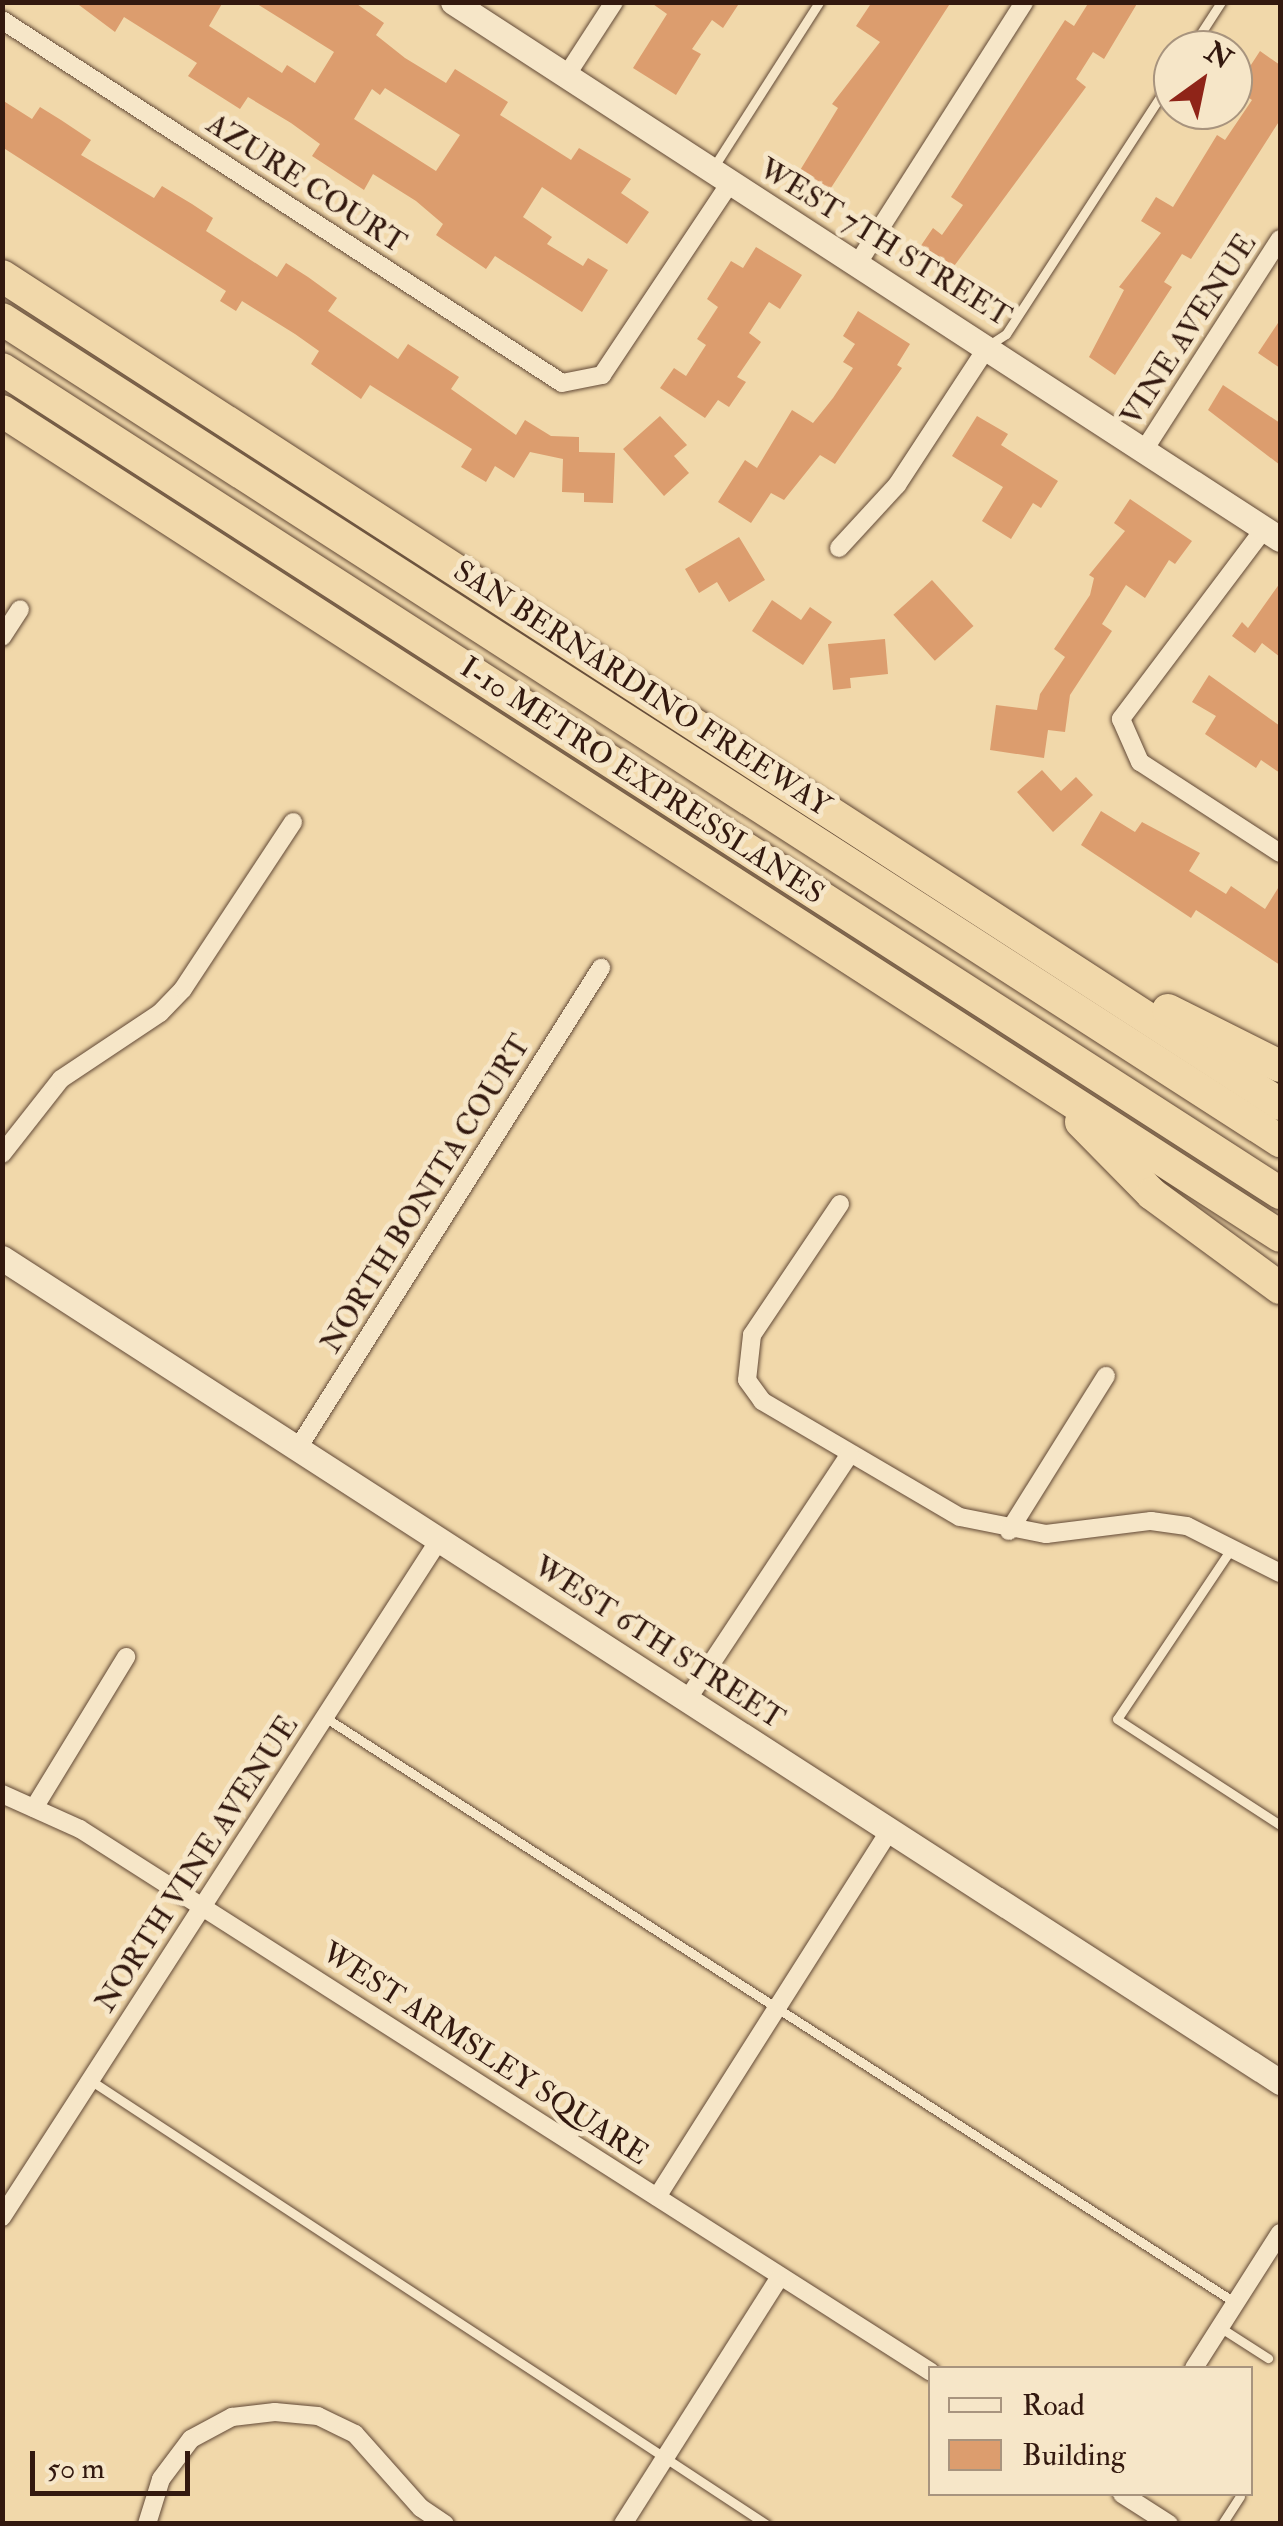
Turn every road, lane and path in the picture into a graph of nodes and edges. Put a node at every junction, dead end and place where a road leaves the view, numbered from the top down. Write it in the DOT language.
graph roads {
  1 [pos="453,2"];
  2 [pos="614,2"];
  3 [pos="819,2"];
  4 [pos="1024,2"];
  5 [pos="1221,2"];
  6 [pos="2,20"];
  7 [pos="1203,30"];
  8 [pos="566,76"];
  9 [pos="1153,108"];
  10 [pos="721,177"];
  11 [pos="1280,239"];
  12 [pos="858,262"];
  13 [pos="2,276"];
  14 [pos="2,319"];
  15 [pos="988,346"];
  16 [pos="2,368"];
  17 [pos="2,411"];
  18 [pos="1144,450"];
  19 [pos="1272,534"];
  20 [pos="839,548"];
  21 [pos="20,609"];
  22 [pos="2,637"];
  23 [pos="293,822"];
  24 [pos="1280,852"];
  25 [pos="1021,936"];
  26 [pos="601,968"];
  27 [pos="1280,1066"];
  28 [pos="1036,1076"];
  29 [pos="1280,1104"];
  30 [pos="1280,1141"];
  31 [pos="2,1154"];
  32 [pos="1280,1193"];
  33 [pos="840,1204"];
  34 [pos="1280,1236"];
  35 [pos="2,1258"];
  36 [pos="1280,1288"];
  37 [pos="1106,1376"];
  38 [pos="298,1448"];
  39 [pos="850,1454"];
  40 [pos="1008,1531"];
  41 [pos="439,1540"];
  42 [pos="1234,1545"];
  43 [pos="1280,1572"];
  44 [pos="126,1657"];
  45 [pos="687,1700"];
  46 [pos="324,1717"];
  47 [pos="2,1794"];
  48 [pos="34,1808"];
  49 [pos="1280,1825"];
  50 [pos="890,1830"];
  51 [pos="203,1906"];
  52 [pos="775,2012"];
  53 [pos="90,2080"];
  54 [pos="1280,2082"];
  55 [pos="657,2198"];
  56 [pos="2,2217"];
  57 [pos="1280,2234"];
  58 [pos="780,2277"];
  59 [pos="1236,2304"];
  60 [pos="1221,2328"];
  61 [pos="1268,2358"];
  62 [pos="1195,2366"];
  63 [pos="928,2371"];
  64 [pos="664,2458"];
  65 [pos="1125,2496"];
  66 [pos="1240,2496"];
  67 [pos="147,2524"];
  68 [pos="445,2524"];
  69 [pos="622,2524"];
  70 [pos="766,2524"];
  71 [pos="1169,2524"];
  72 [pos="1222,2524"];
  1 -- 8 [label="street, WEST 7TH STREET"];
  2 -- 8 [label="street"];
  3 -- 10 [label="lane"];
  4 -- 12 [label="street"];
  5 -- 7 [label="lane"];
  6 -- 10 [label="street, AZURE COURT"];
  8 -- 10 [label="street, WEST 7TH STREET"];
  9 -- 15 [label="lane"];
  10 -- 12 [label="street, WEST 7TH STREET"];
  11 -- 18 [label="street, VINE AVENUE"];
  12 -- 15 [label="street, WEST 7TH STREET"];
  13 -- 25 [label="highway, SAN BERNARDINO FREEWAY"];
  14 -- 30 [label="highway, I-10 METRO EXPRESSLANES"];
  15 -- 18 [label="street, WEST 7TH STREET"];
  15 -- 20 [label="street"];
  16 -- 32 [label="highway, I-10 METRO EXPRESSLANES"];
  17 -- 28 [label="highway"];
  18 -- 19 [label="street, WEST 7TH STREET"];
  19 -- 24 [label="street"];
  21 -- 22 [label="street"];
  23 -- 31 [label="street"];
  25 -- 27 [label="highway"];
  25 -- 29 [label="highway, SAN BERNARDINO FREEWAY"];
  26 -- 38 [label="street, NORTH BONITA COURT"];
  28 -- 34 [label="highway"];
  28 -- 36 [label="highway"];
  33 -- 39 [label="street"];
  35 -- 38 [label="street, WEST 6TH STREET"];
  37 -- 40 [label="street"];
  38 -- 41 [label="street, WEST 6TH STREET"];
  39 -- 40 [label="street"];
  39 -- 45 [label="street"];
  40 -- 42 [label="street"];
  41 -- 45 [label="street, WEST 6TH STREET"];
  41 -- 46 [label="street, NORTH VINE AVENUE"];
  42 -- 43 [label="street"];
  42 -- 49 [label="lane"];
  44 -- 48 [label="street"];
  45 -- 50 [label="street, WEST 6TH STREET"];
  46 -- 51 [label="street, NORTH VINE AVENUE"];
  46 -- 52 [label="lane"];
  47 -- 48 [label="street, WEST ARMSLEY SQUARE"];
  48 -- 51 [label="street, WEST ARMSLEY SQUARE"];
  50 -- 52 [label="street"];
  50 -- 54 [label="street, WEST 6TH STREET"];
  51 -- 53 [label="street, NORTH VINE AVENUE"];
  51 -- 55 [label="street, WEST ARMSLEY SQUARE"];
  52 -- 55 [label="street"];
  52 -- 59 [label="lane"];
  53 -- 56 [label="street, NORTH VINE AVENUE"];
  53 -- 64 [label="lane"];
  55 -- 58 [label="street, WEST ARMSLEY SQUARE"];
  57 -- 59 [label="street"];
  58 -- 63 [label="street, WEST ARMSLEY SQUARE"];
  58 -- 64 [label="street"];
  59 -- 60 [label="street"];
  60 -- 61 [label="lane"];
  60 -- 62 [label="street"];
  64 -- 69 [label="street"];
  64 -- 70 [label="lane"];
  65 -- 71 [label="street"];
  66 -- 72 [label="lane"];
  67 -- 68 [label="street"];
}
